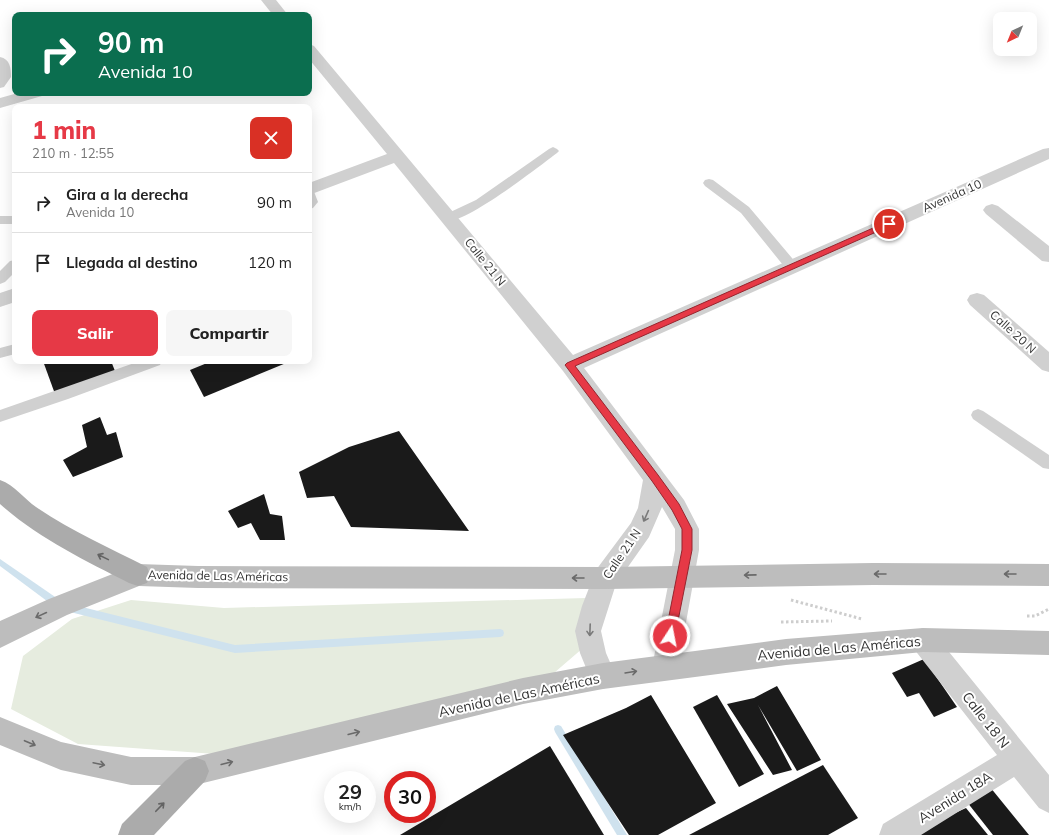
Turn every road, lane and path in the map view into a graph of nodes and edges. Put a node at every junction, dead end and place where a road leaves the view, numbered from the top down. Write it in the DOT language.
graph roads {
  1 [pos="268,0"];
  2 [pos="278,12"];
  3 [pos="312,53"];
  4 [pos="0,60"];
  5 [pos="0,85"];
  6 [pos="25,96"];
  7 [pos="0,103"];
  8 [pos="553,150"];
  9 [pos="1049,153"];
  10 [pos="398,156"];
  11 [pos="709,183"];
  12 [pos="312,188"];
  13 [pos="992,210"];
  14 [pos="448,218"];
  15 [pos="0,220"];
  16 [pos="12,220"];
  17 [pos="1049,256"];
  18 [pos="12,267"];
  19 [pos="792,267"];
  20 [pos="0,279"];
  21 [pos="12,296"];
  22 [pos="0,300"];
  23 [pos="977,300"];
  24 [pos="12,350"];
  25 [pos="0,353"];
  26 [pos="147,364"];
  27 [pos="1049,364"];
  28 [pos="570,365"];
  29 [pos="978,415"];
  30 [pos="0,416"];
  31 [pos="1049,463"];
  32 [pos="655,478"];
  33 [pos="0,490"];
  34 [pos="138,575"];
  35 [pos="1049,575"];
  36 [pos="681,577"];
  37 [pos="605,578"];
  38 [pos="788,600"];
  39 [pos="866,620"];
  40 [pos="4,633"];
  41 [pos="923,640"];
  42 [pos="1049,643"];
  43 [pos="664,666"];
  44 [pos="603,676"];
  45 [pos="0,731"];
  46 [pos="1016,759"];
  47 [pos="194,771"];
  48 [pos="1049,798"];
  49 [pos="133,835"];
  50 [pos="894,835"];
  1 -- 2 [label="street"];
  3 -- 10 [label="street, Calle 21 N"];
  4 -- 5 [label="lane"];
  6 -- 7 [label="street"];
  8 -- 14 [label="lane"];
  9 -- 19 [label="street, Avenida 10"];
  10 -- 12 [label="street"];
  10 -- 14 [label="street, Calle 21 N"];
  11 -- 19 [label="lane"];
  13 -- 17 [label="street"];
  14 -- 28 [label="street, Calle 21 N"];
  15 -- 16 [label="lane"];
  18 -- 20 [label="lane"];
  19 -- 28 [label="street, Avenida 10"];
  21 -- 22 [label="street"];
  23 -- 27 [label="street, Calle 20 N"];
  24 -- 25 [label="lane"];
  26 -- 30 [label="lane"];
  28 -- 32 [label="street, Calle 21 N"];
  29 -- 31 [label="lane"];
  32 -- 36 [label="street, Calle 21 N"];
  32 -- 37 [label="street, Calle 21 N, one-way"];
  34 -- 33 [label="main road, one-way"];
  37 -- 34 [label="main road, Avenida de Las Américas, one-way"];
  34 -- 40 [label="main road, Avenida de Las Américas, one-way"];
  35 -- 36 [label="main road, Avenida de Las Américas, one-way"];
  36 -- 37 [label="main road, Avenida de Las Américas"];
  36 -- 43 [label="street, Calle 21 N"];
  37 -- 44 [label="street, Calle 21 N, one-way"];
  38 -- 39 [label="path"];
  41 -- 42 [label="main road, Avenida de Las Américas"];
  41 -- 43 [label="main road, Avenida de Las Américas"];
  41 -- 46 [label="street, Calle 18 N"];
  44 -- 43 [label="main road, Avenida de Las Américas, one-way"];
  47 -- 44 [label="main road, Avenida de Las Américas, one-way"];
  45 -- 47 [label="main road, Avenida de Las Américas, one-way"];
  46 -- 48 [label="street, Calle 18 N"];
  46 -- 50 [label="street, Avenida 18A"];
  49 -- 47 [label="main road, one-way"];
}
